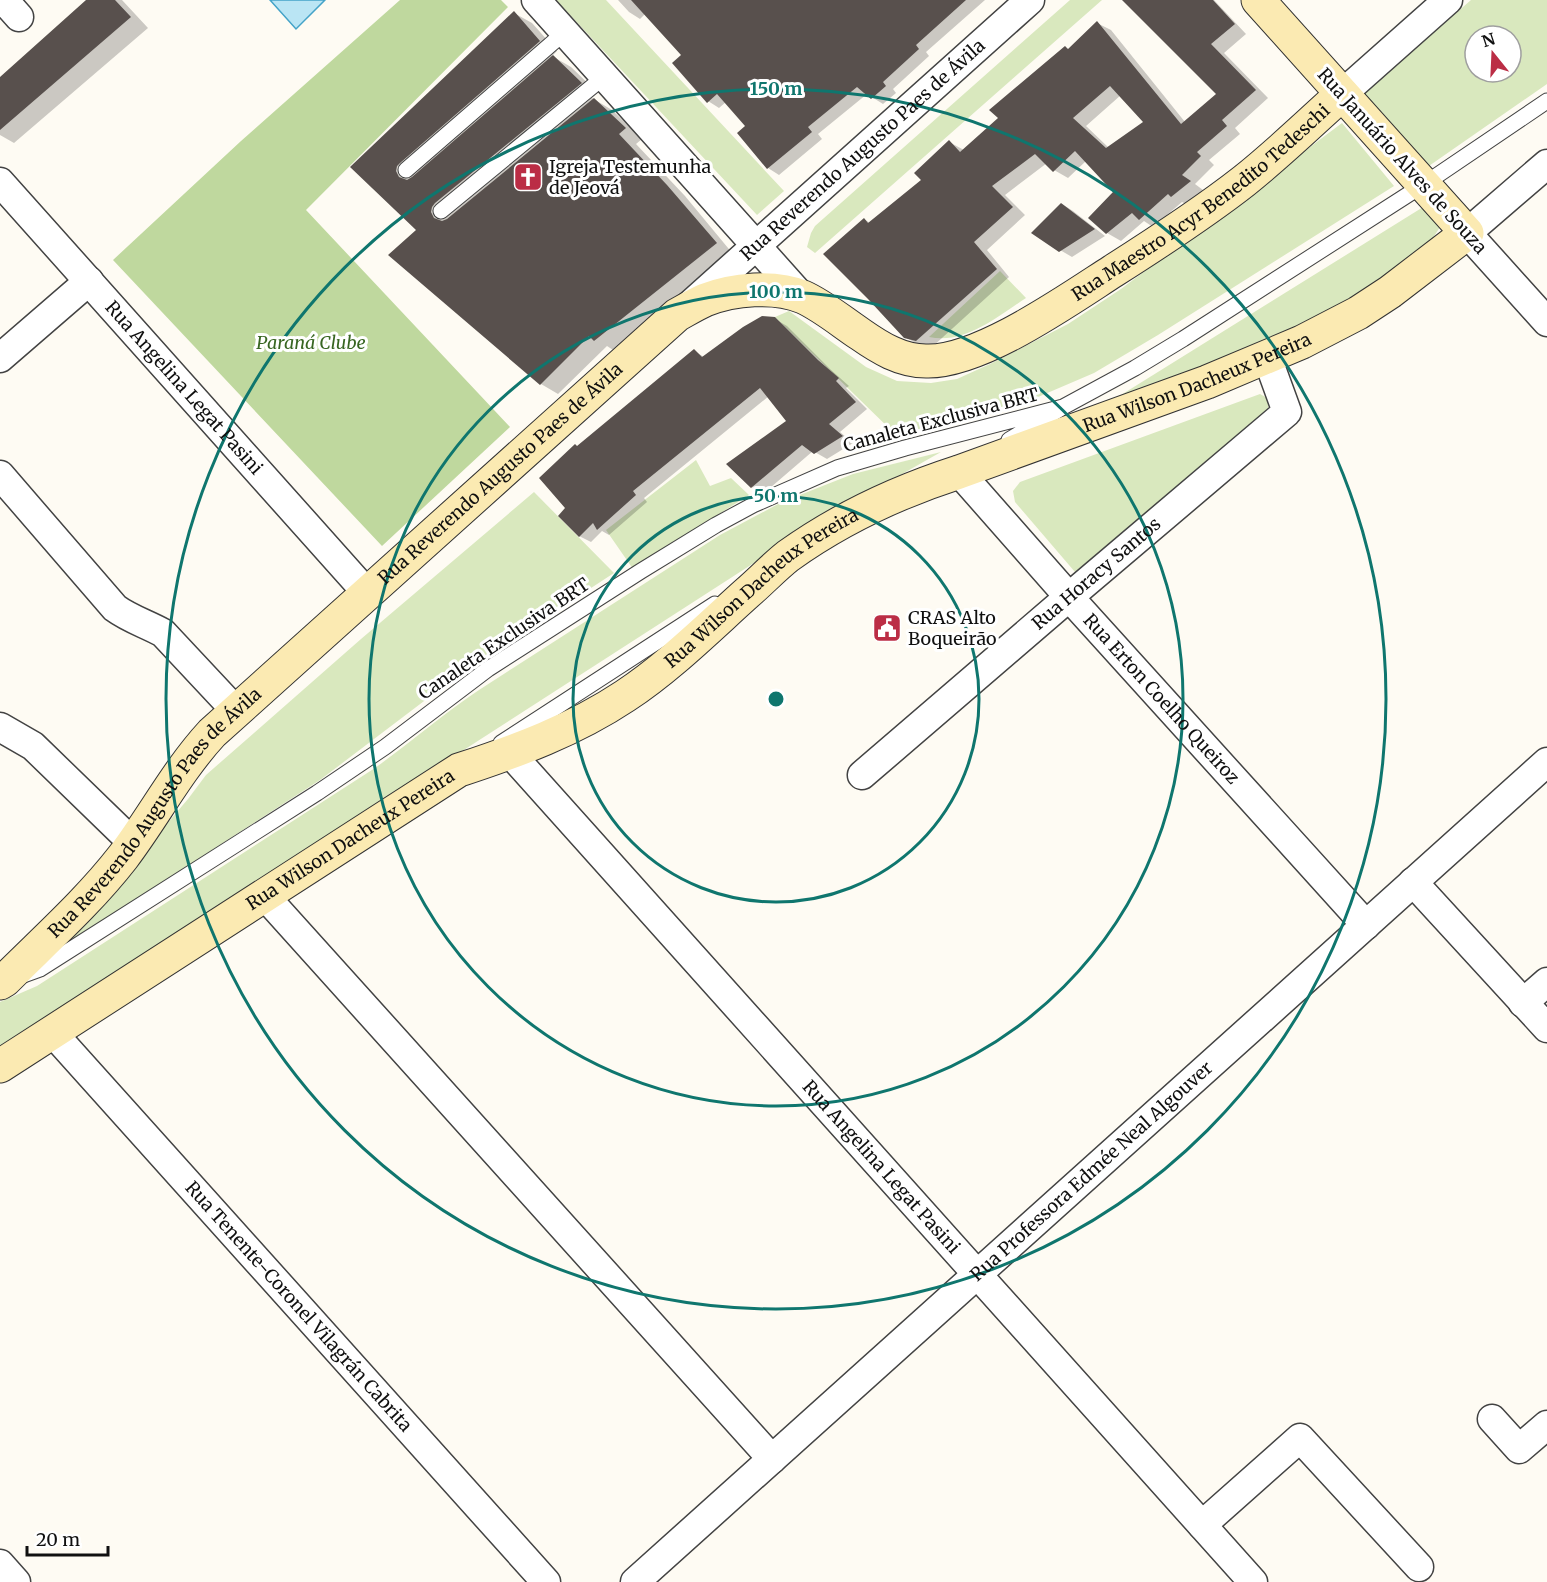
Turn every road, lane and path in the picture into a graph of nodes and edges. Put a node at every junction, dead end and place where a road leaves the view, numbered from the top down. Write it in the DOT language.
graph roads {
  1 [pos="536,0"];
  2 [pos="1030,0"];
  3 [pos="1258,0"];
  4 [pos="1448,0"];
  5 [pos="565,32"];
  6 [pos="605,76"];
  7 [pos="1342,94"];
  8 [pos="1547,101"];
  9 [pos="1547,164"];
  10 [pos="406,170"];
  11 [pos="0,182"];
  12 [pos="1423,184"];
  13 [pos="441,211"];
  14 [pos="1467,233"];
  15 [pos="756,245"];
  16 [pos="89,281"];
  17 [pos="802,297"];
  18 [pos="677,315"];
  19 [pos="1547,322"];
  20 [pos="1267,357"];
  21 [pos="0,358"];
  22 [pos="1063,407"];
  23 [pos="959,472"];
  24 [pos="0,475"];
  25 [pos="787,557"];
  26 [pos="367,592"];
  27 [pos="1068,597"];
  28 [pos="236,711"];
  29 [pos="0,727"];
  30 [pos="510,753"];
  31 [pos="1547,762"];
  32 [pos="459,771"];
  33 [pos="862,774"];
  34 [pos="133,843"];
  35 [pos="1413,882"];
  36 [pos="264,895"];
  37 [pos="1366,925"];
  38 [pos="2,979"];
  39 [pos="1547,982"];
  40 [pos="1523,1003"];
  41 [pos="1547,1028"];
  42 [pos="52,1032"];
  43 [pos="0,1065"];
  44 [pos="977,1274"];
  45 [pos="1492,1419"];
  46 [pos="1547,1425"];
  47 [pos="772,1459"];
  48 [pos="1202,1525"];
  49 [pos="0,1564"];
  50 [pos="1419,1567"];
  51 [pos="16,1582"];
  52 [pos="546,1582"];
  53 [pos="635,1582"];
  54 [pos="1253,1582"];
  1 -- 5 [label="street"];
  2 -- 15 [label="street, Rua Reverendo Augusto Paes de Ávila"];
  3 -- 7 [label="main road, Rua Januário Alves de Souza"];
  4 -- 7 [label="street, Rua Maestro Acyr Benedito Tedeschi"];
  5 -- 6 [label="street"];
  5 -- 10 [label="lane"];
  6 -- 13 [label="lane"];
  6 -- 15 [label="street"];
  7 -- 12 [label="main road, Rua Januário Alves de Souza"];
  7 -- 17 [label="main road, Rua Maestro Acyr Benedito Tedeschi"];
  8 -- 12 [label="lane, Canaleta Exclusiva BRT"];
  9 -- 14 [label="street, Rua Wilson Dacheux Pereira"];
  11 -- 16 [label="street, Rua Angelina Legat Pasini"];
  12 -- 14 [label="main road, Rua Januário Alves de Souza"];
  12 -- 22 [label="lane, Canaleta Exclusiva BRT"];
  14 -- 19 [label="street, Rua Januário Alves de Souza"];
  14 -- 20 [label="main road, Rua Wilson Dacheux Pereira"];
  15 -- 17 [label="street"];
  15 -- 18 [label="street, Rua Reverendo Augusto Paes de Ávila"];
  16 -- 21 [label="street"];
  16 -- 26 [label="street, Rua Angelina Legat Pasini"];
  17 -- 18 [label="main road"];
  18 -- 26 [label="main road, Rua Reverendo Augusto Paes de Ávila"];
  20 -- 23 [label="main road, Rua Wilson Dacheux Pereira"];
  20 -- 27 [label="street, Rua Horacy Santos"];
  22 -- 23 [label="lane, Canaleta Exclusiva BRT"];
  22 -- 38 [label="lane, Canaleta Exclusiva BRT"];
  23 -- 25 [label="main road, Rua Wilson Dacheux Pereira"];
  23 -- 27 [label="street, Rua Erton Coelho Queiroz"];
  24 -- 28 [label="street"];
  25 -- 30 [label="main road, Rua Wilson Dacheux Pereira"];
  25 -- 32 [label="lane"];
  26 -- 28 [label="main road, Rua Reverendo Augusto Paes de Ávila"];
  27 -- 33 [label="street, Rua Horacy Santos"];
  27 -- 37 [label="street, Rua Erton Coelho Queiroz"];
  28 -- 34 [label="main road, Rua Reverendo Augusto Paes de Ávila"];
  29 -- 34 [label="street"];
  30 -- 32 [label="main road, Rua Wilson Dacheux Pereira"];
  30 -- 44 [label="street, Rua Angelina Legat Pasini"];
  31 -- 35 [label="street, Rua Professora Edmée Neal Algouver"];
  32 -- 36 [label="main road, Rua Wilson Dacheux Pereira"];
  34 -- 38 [label="main road, Rua Reverendo Augusto Paes de Ávila"];
  35 -- 37 [label="street, Rua Professora Edmée Neal Algouver"];
  35 -- 40 [label="street"];
  36 -- 42 [label="main road, Rua Wilson Dacheux Pereira"];
  36 -- 47 [label="street"];
  37 -- 44 [label="street, Rua Professora Edmée Neal Algouver"];
  39 -- 40 [label="street"];
  40 -- 41 [label="street"];
  42 -- 43 [label="main road, Rua Wilson Dacheux Pereira"];
  42 -- 52 [label="street, Rua Tenente-Coronel Vilagrán Cabrita"];
  44 -- 47 [label="street, Rua Professora Edmée Neal Algouver"];
  44 -- 48 [label="street, Rua Angelina Legat Pasini"];
  45 -- 46 [label="street"];
  47 -- 53 [label="street, Rua Professora Edmée Neal Algouver"];
  48 -- 50 [label="street"];
  48 -- 54 [label="street, Rua Angelina Legat Pasini"];
  49 -- 51 [label="street"];
}
